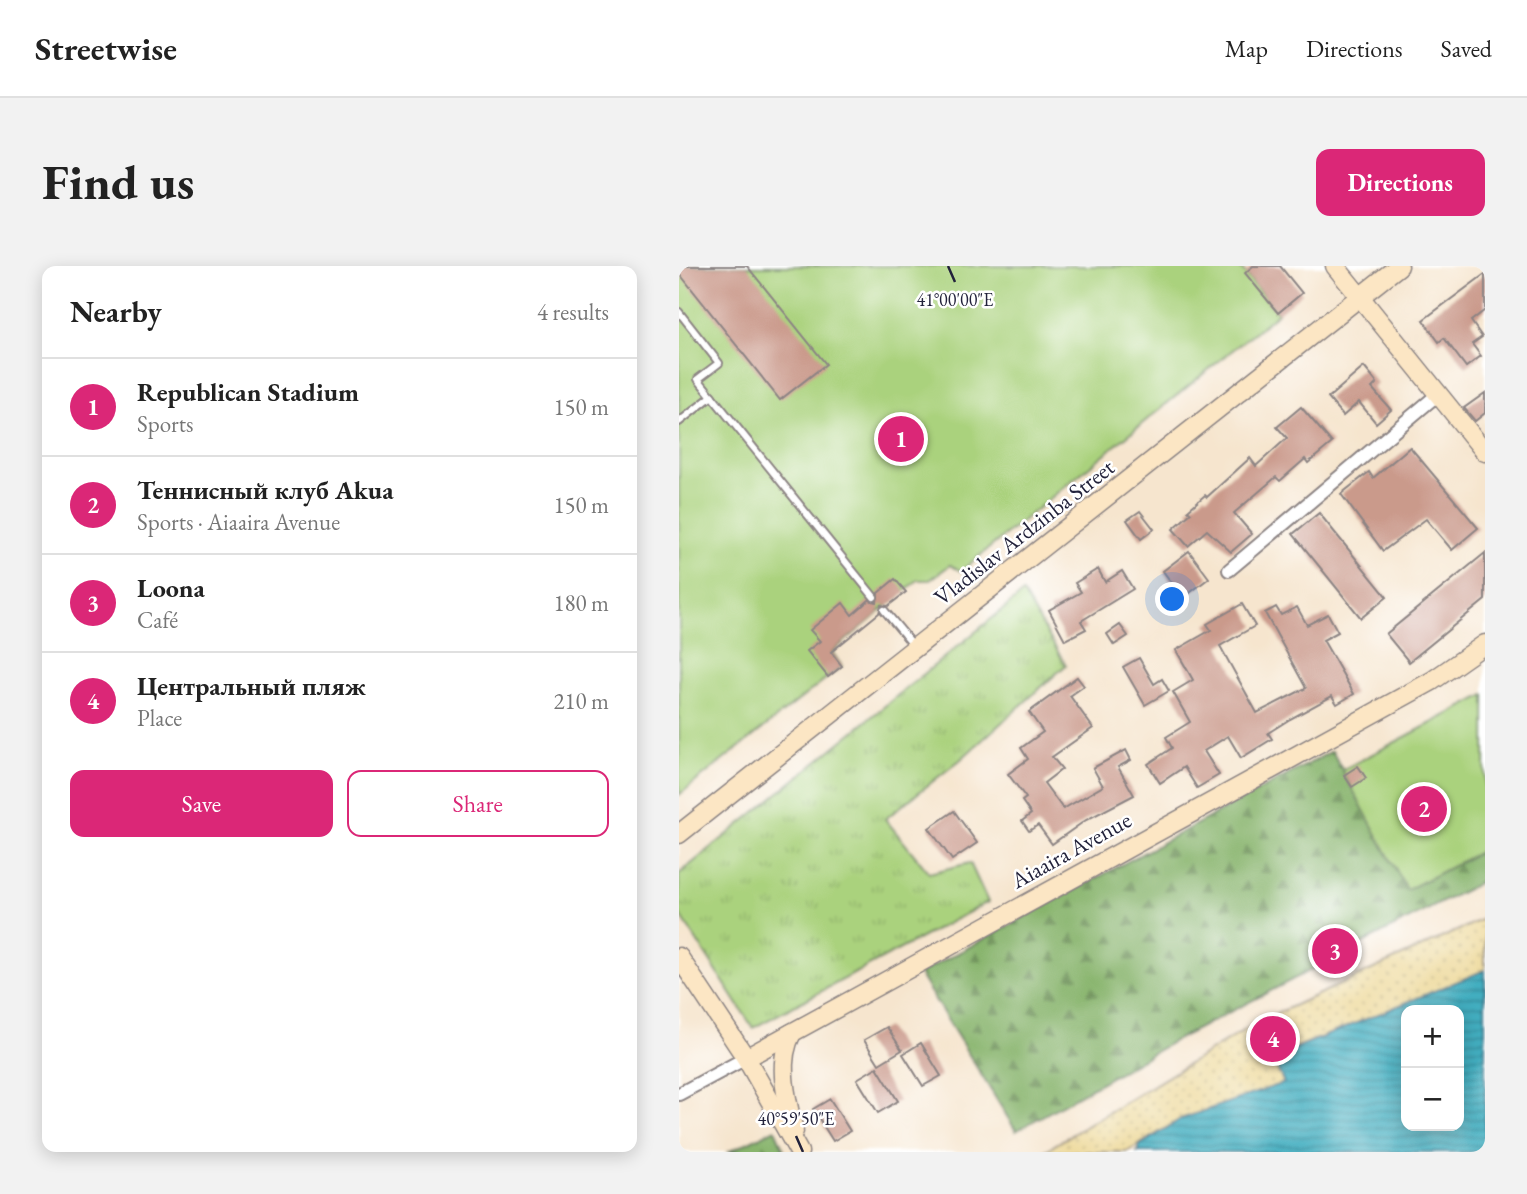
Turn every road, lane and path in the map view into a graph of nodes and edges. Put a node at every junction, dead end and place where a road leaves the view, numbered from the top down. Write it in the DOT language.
graph roads {
  1 [pos="1335,266"];
  2 [pos="1399,266"];
  3 [pos="1360,297"];
  4 [pos="679,312"];
  5 [pos="1437,395"];
  6 [pos="712,396"];
  7 [pos="679,422"];
  8 [pos="1485,452"];
  9 [pos="1229,570"];
  10 [pos="874,597"];
  11 [pos="884,610"];
  12 [pos="1485,644"];
  13 [pos="916,649"];
  14 [pos="679,834"];
  15 [pos="679,957"];
  16 [pos="792,1033"];
  17 [pos="746,1058"];
  18 [pos="679,1094"];
  19 [pos="798,1149"];
  1 -- 3 [label="main road"];
  2 -- 3 [label="main road, Vladislav Ardzinba Street"];
  3 -- 5 [label="main road"];
  3 -- 13 [label="main road, Vladislav Ardzinba Street"];
  4 -- 6 [label="lane"];
  5 -- 8 [label="main road"];
  5 -- 9 [label="street"];
  6 -- 7 [label="lane"];
  6 -- 10 [label="lane"];
  11 -- 13 [label="lane"];
  12 -- 16 [label="main road, Aiaaira Avenue"];
  13 -- 14 [label="main road, Vladislav Ardzinba Street"];
  15 -- 17 [label="main road"];
  16 -- 17 [label="main road, Aiaaira Avenue"];
  16 -- 19 [label="main road"];
  17 -- 18 [label="street, Aiaaira Avenue"];
  17 -- 19 [label="main road"];
}
